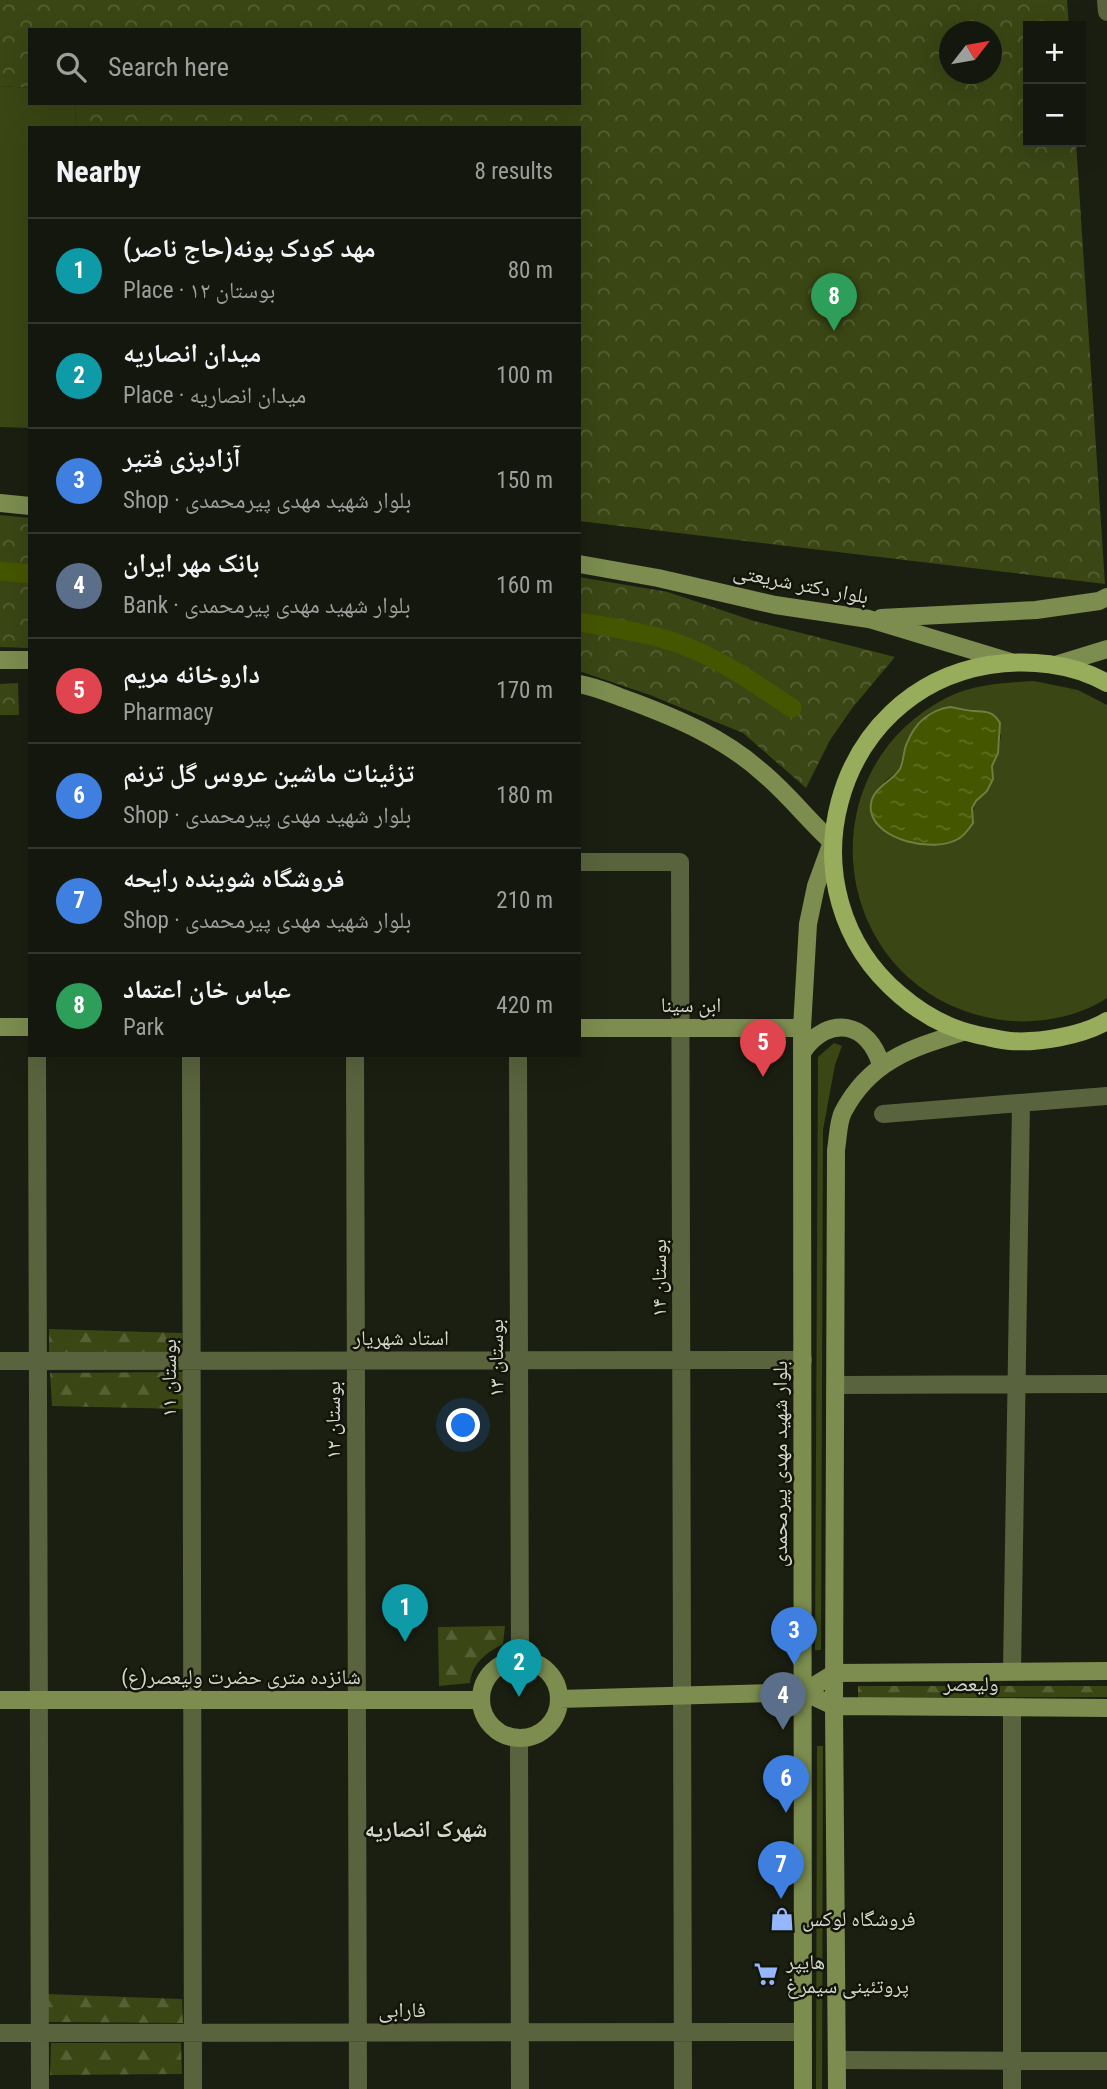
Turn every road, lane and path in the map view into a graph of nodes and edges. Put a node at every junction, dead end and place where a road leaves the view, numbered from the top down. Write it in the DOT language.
graph roads {
  1 [pos="1106,0"];
  2 [pos="1107,12"];
  3 [pos="0,503"];
  4 [pos="28,506"];
  5 [pos="581,564"];
  6 [pos="1107,597"];
  7 [pos="869,619"];
  8 [pos="1107,649"];
  9 [pos="0,660"];
  10 [pos="28,660"];
  11 [pos="1011,662"];
  12 [pos="1055,665"];
  13 [pos="1107,683"];
  14 [pos="581,685"];
  15 [pos="832,842"];
  16 [pos="581,862"];
  17 [pos="1107,1021"];
  18 [pos="0,1027"];
  19 [pos="28,1027"];
  20 [pos="581,1028"];
  21 [pos="681,1028"];
  22 [pos="802,1028"];
  23 [pos="963,1032"];
  24 [pos="1107,1036"];
  25 [pos="1057,1038"];
  26 [pos="803,1051"];
  27 [pos="37,1057"];
  28 [pos="191,1057"];
  29 [pos="355,1057"];
  30 [pos="518,1057"];
  31 [pos="881,1065"];
  32 [pos="1107,1096"];
  33 [pos="1021,1103"];
  34 [pos="883,1114"];
  35 [pos="356,1360"];
  36 [pos="519,1360"];
  37 [pos="682,1360"];
  38 [pos="803,1360"];
  39 [pos="0,1361"];
  40 [pos="38,1361"];
  41 [pos="191,1361"];
  42 [pos="1017,1384"];
  43 [pos="1107,1384"];
  44 [pos="836,1385"];
  45 [pos="520,1660"];
  46 [pos="1012,1671"];
  47 [pos="1107,1671"];
  48 [pos="835,1673"];
  49 [pos="804,1692"];
  50 [pos="682,1695"];
  51 [pos="559,1699"];
  52 [pos="0,1700"];
  53 [pos="39,1700"];
  54 [pos="192,1700"];
  55 [pos="357,1700"];
  56 [pos="481,1700"];
  57 [pos="834,1706"];
  58 [pos="1012,1707"];
  59 [pos="1107,1708"];
  60 [pos="519,1738"];
  61 [pos="358,2032"];
  62 [pos="520,2032"];
  63 [pos="683,2032"];
  64 [pos="803,2032"];
  65 [pos="0,2033"];
  66 [pos="40,2033"];
  67 [pos="193,2033"];
  68 [pos="837,2060"];
  69 [pos="1012,2061"];
  70 [pos="1107,2062"];
  71 [pos="40,2089"];
  72 [pos="193,2089"];
  73 [pos="358,2089"];
  74 [pos="520,2089"];
  75 [pos="683,2089"];
  76 [pos="803,2089"];
  77 [pos="837,2089"];
  78 [pos="1012,2089"];
  1 -- 2 [label="street"];
  3 -- 4 [label="main road"];
  5 -- 7 [label="main road, بلوار دکتر شریعتی"];
  6 -- 7 [label="main road"];
  7 -- 11 [label="main road, بلوار دکتر شریعتی"];
  8 -- 12 [label="main road"];
  9 -- 10 [label="main road"];
  11 -- 12 [label="main road"];
  11 -- 15 [label="main road"];
  12 -- 13 [label="main road"];
  14 -- 15 [label="main road"];
  15 -- 22 [label="main road, بلوار شهید مهدی پیرمحمدی"];
  15 -- 23 [label="main road"];
  16 -- 21 [label="street, بوستان ۱۴"];
  17 -- 25 [label="main road"];
  18 -- 19 [label="main road"];
  20 -- 21 [label="main road, ابن سینا"];
  21 -- 22 [label="main road, ابن سینا"];
  21 -- 37 [label="street, بوستان ۱۴"];
  22 -- 26 [label="main road, بلوار شهید مهدی پیرمحمدی"];
  23 -- 25 [label="main road"];
  23 -- 31 [label="main road"];
  24 -- 25 [label="main road"];
  26 -- 31 [label="main road"];
  26 -- 38 [label="main road, بلوار شهید مهدی پیرمحمدی"];
  27 -- 40 [label="street"];
  28 -- 41 [label="street, بوستان ۱۱"];
  29 -- 35 [label="street, بوستان ۱۲"];
  30 -- 36 [label="street, بوستان ۱۳"];
  31 -- 44 [label="main road"];
  32 -- 33 [label="street"];
  33 -- 34 [label="street"];
  33 -- 42 [label="street"];
  35 -- 36 [label="street, استاد شهریار"];
  35 -- 41 [label="street, استاد شهریار"];
  35 -- 55 [label="street, بوستان ۱۲"];
  36 -- 37 [label="street, استاد شهریار"];
  36 -- 45 [label="street, بوستان ۱۳"];
  37 -- 38 [label="street, استاد شهریار"];
  37 -- 50 [label="street, بوستان ۱۴"];
  38 -- 49 [label="main road, بلوار شهید مهدی پیرمحمدی"];
  39 -- 40 [label="street, استاد شهریار"];
  40 -- 41 [label="street, استاد شهریار"];
  40 -- 53 [label="street"];
  41 -- 54 [label="street, بوستان ۱۱"];
  42 -- 43 [label="street"];
  42 -- 44 [label="street"];
  42 -- 46 [label="street"];
  44 -- 48 [label="main road"];
  45 -- 51 [label="main road"];
  45 -- 56 [label="main road"];
  46 -- 47 [label="main road, ولیعصر"];
  46 -- 48 [label="main road, ولیعصر"];
  48 -- 49 [label="main road"];
  48 -- 57 [label="main road"];
  49 -- 50 [label="main road"];
  49 -- 57 [label="main road"];
  49 -- 64 [label="main road, بلوار شهید مهدی پیرمحمدی"];
  50 -- 51 [label="main road"];
  50 -- 63 [label="street, بوستان ۱۴"];
  51 -- 60 [label="main road"];
  52 -- 53 [label="main road, شانزده متری حضرت ولیعصر(ع)"];
  53 -- 54 [label="main road, شانزده متری حضرت ولیعصر(ع)"];
  53 -- 66 [label="street"];
  54 -- 55 [label="main road, شانزده متری حضرت ولیعصر(ع)"];
  54 -- 67 [label="street, بوستان ۱۱"];
  55 -- 56 [label="main road, شانزده متری حضرت ولیعصر(ع)"];
  55 -- 61 [label="street, بوستان ۱۲"];
  56 -- 60 [label="main road"];
  57 -- 58 [label="main road, ولیعصر"];
  57 -- 68 [label="main road"];
  58 -- 59 [label="main road, ولیعصر"];
  58 -- 69 [label="street"];
  60 -- 62 [label="street"];
  61 -- 62 [label="street, فارابی"];
  61 -- 67 [label="street, فارابی"];
  61 -- 73 [label="street, بوستان ۱۲"];
  62 -- 63 [label="street, فارابی"];
  62 -- 74 [label="street"];
  63 -- 64 [label="street, فارابی"];
  63 -- 75 [label="street, بوستان ۱۴"];
  64 -- 76 [label="main road, بلوار شهید مهدی پیرمحمدی"];
  65 -- 66 [label="street, فارابی"];
  66 -- 67 [label="street, فارابی"];
  66 -- 71 [label="street"];
  67 -- 72 [label="street, بوستان ۱۱"];
  68 -- 69 [label="street"];
  68 -- 77 [label="main road"];
  69 -- 70 [label="street"];
  69 -- 78 [label="street"];
}
